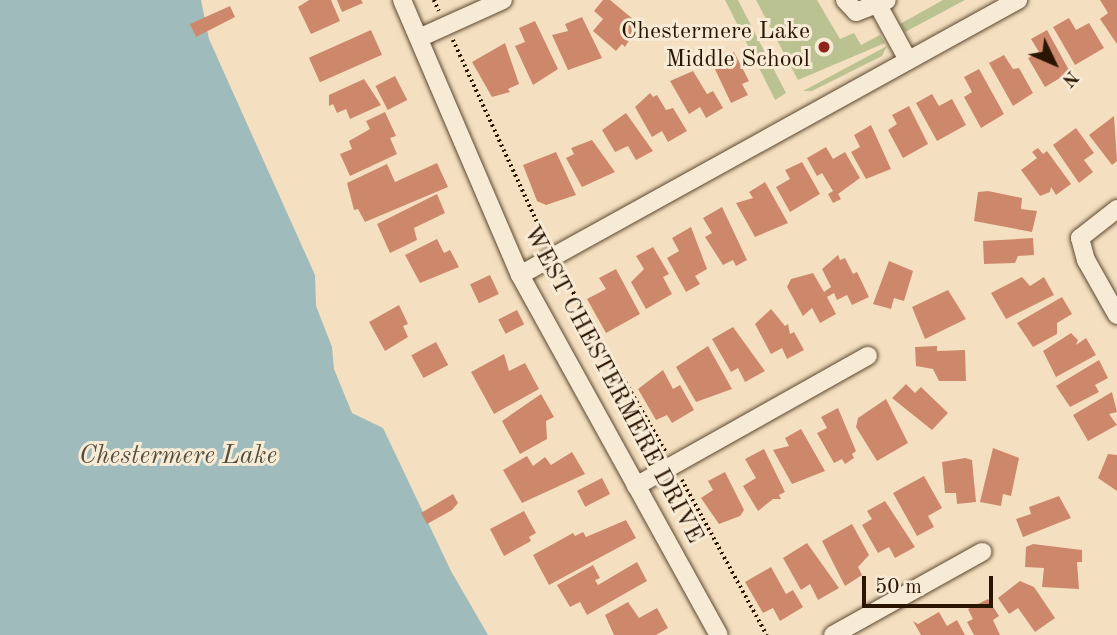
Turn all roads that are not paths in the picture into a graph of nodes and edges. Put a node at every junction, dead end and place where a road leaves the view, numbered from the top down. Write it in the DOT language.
graph roads {
  1 [pos="402,0"];
  2 [pos="503,0"];
  3 [pos="845,0"];
  4 [pos="1018,0"];
  5 [pos="882,3"];
  6 [pos="419,38"];
  7 [pos="908,60"];
  8 [pos="1117,209"];
  9 [pos="520,275"];
  10 [pos="1117,315"];
  11 [pos="868,356"];
  12 [pos="636,486"];
  13 [pos="982,552"];
  14 [pos="719,635"];
  15 [pos="833,635"];
  1 -- 6 [label="street, WEST CHESTERMERE DRIVE"];
  2 -- 6 [label="street"];
  3 -- 5 [label="street"];
  4 -- 7 [label="street"];
  5 -- 7 [label="street"];
  6 -- 9 [label="street, WEST CHESTERMERE DRIVE"];
  7 -- 9 [label="street"];
  8 -- 10 [label="street"];
  9 -- 12 [label="street, WEST CHESTERMERE DRIVE"];
  11 -- 12 [label="street"];
  12 -- 14 [label="street, WEST CHESTERMERE DRIVE"];
  13 -- 15 [label="street"];
}
